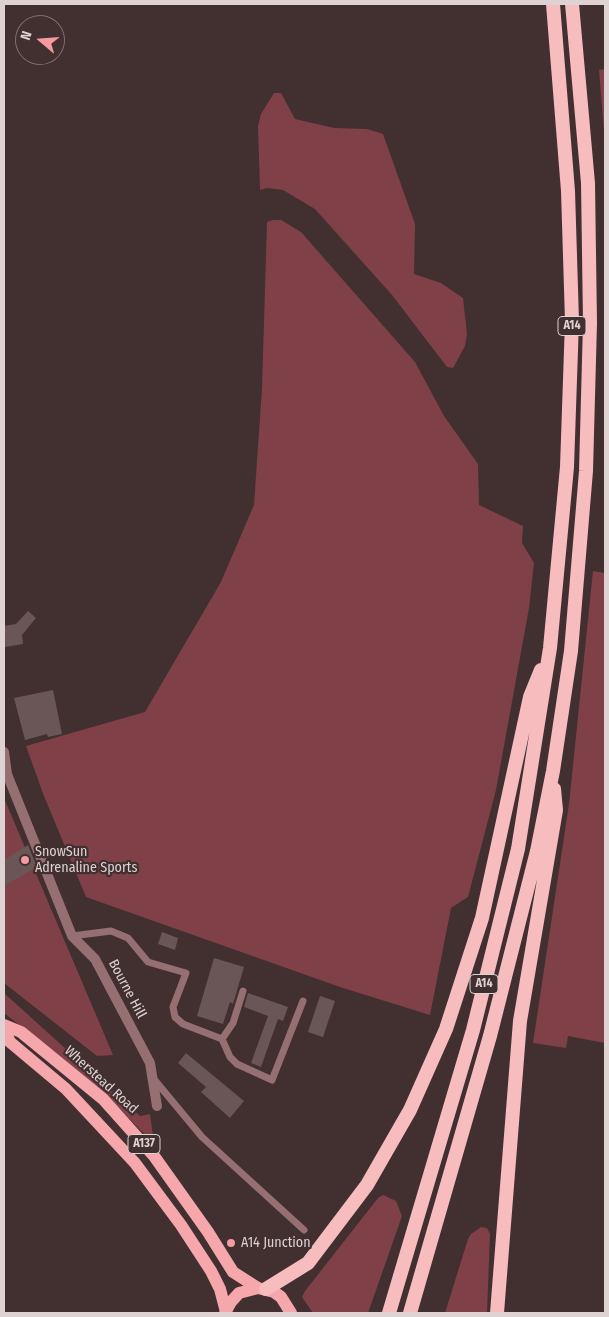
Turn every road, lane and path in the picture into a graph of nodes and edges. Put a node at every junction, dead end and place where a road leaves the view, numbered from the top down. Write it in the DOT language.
graph roads {
  1 [pos="553,4"];
  2 [pos="572,4"];
  3 [pos="550,648"];
  4 [pos="4,752"];
  5 [pos="553,771"];
  6 [pos="72,936"];
  7 [pos="243,991"];
  8 [pos="303,1001"];
  9 [pos="4,1027"];
  10 [pos="222,1039"];
  11 [pos="152,1077"];
  12 [pos="157,1106"];
  13 [pos="304,1230"];
  14 [pos="262,1288"];
  15 [pos="291,1312"];
  16 [pos="226,1313"];
  17 [pos="389,1313"];
  18 [pos="410,1313"];
  19 [pos="497,1313"];
  1 -- 3 [label="highway, A14"];
  2 -- 5 [label="highway, A14"];
  3 -- 14 [label="highway, A14"];
  3 -- 17 [label="highway, A14"];
  4 -- 6 [label="street, Bourne Hill"];
  5 -- 18 [label="highway, A14"];
  5 -- 19 [label="highway, A14"];
  6 -- 10 [label="lane"];
  6 -- 11 [label="street, Bourne Hill"];
  7 -- 10 [label="lane"];
  8 -- 10 [label="lane"];
  9 -- 14 [label="main road, Wherstead Road / A137"];
  9 -- 16 [label="main road, Wherstead Road / A137"];
  11 -- 12 [label="street, Bourne Hill"];
  11 -- 13 [label="lane"];
  14 -- 15 [label="main road, Wherstead Road"];
  14 -- 16 [label="main road"];
}
